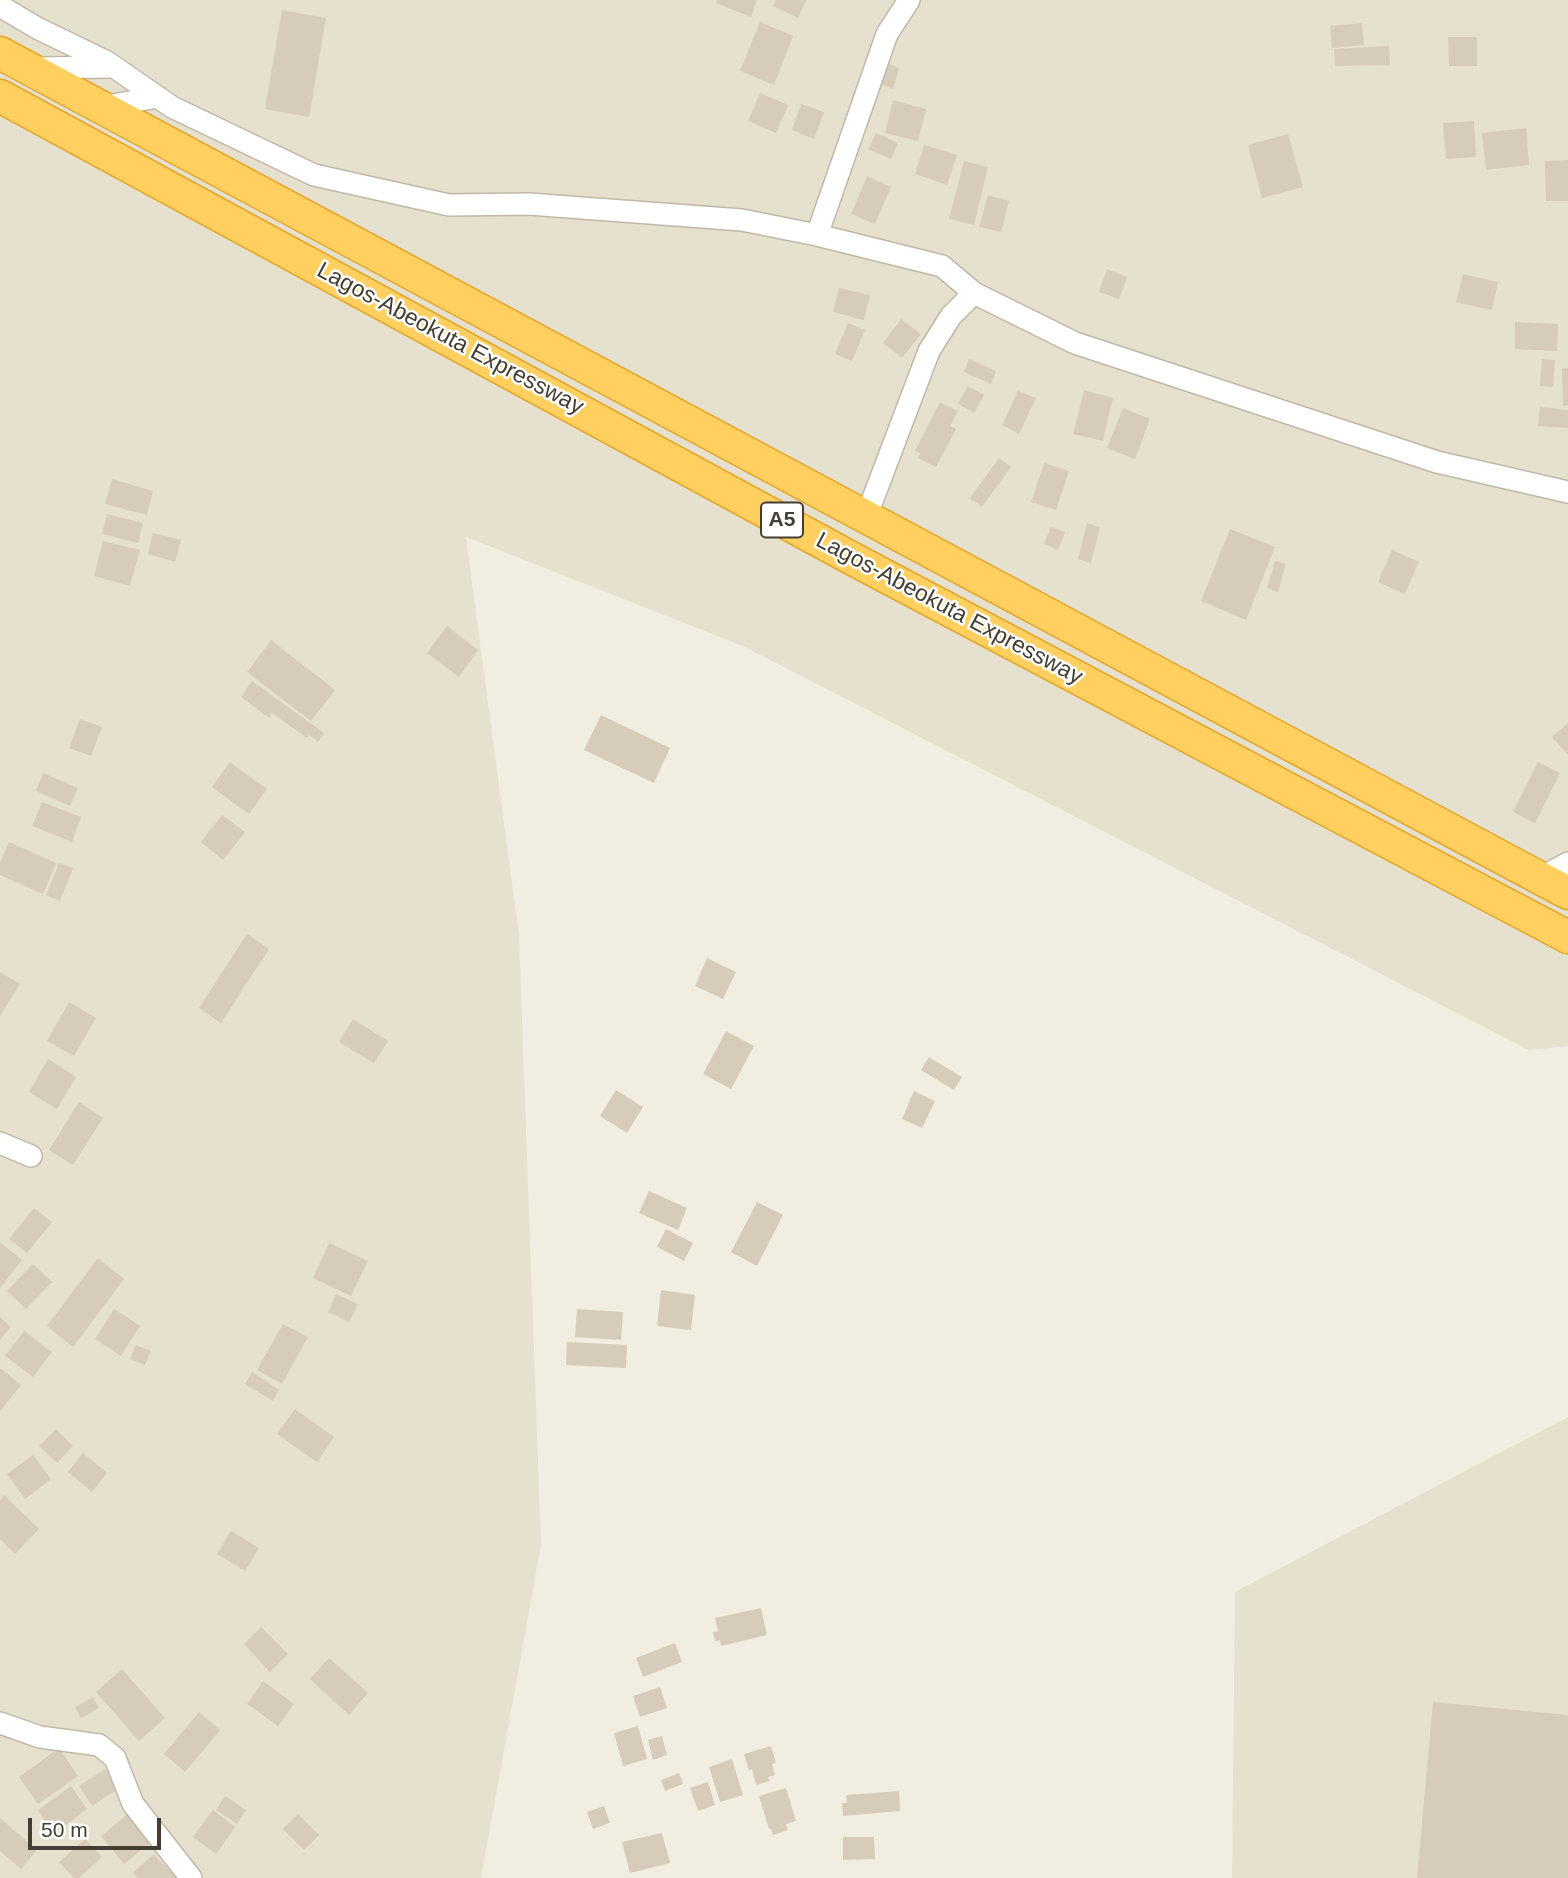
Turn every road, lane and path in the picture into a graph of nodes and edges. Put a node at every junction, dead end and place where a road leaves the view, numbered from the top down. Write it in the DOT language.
graph roads {
  1 [pos="909,0"];
  2 [pos="0,6"];
  3 [pos="0,53"];
  4 [pos="114,67"];
  5 [pos="29,68"];
  6 [pos="0,96"];
  7 [pos="158,97"];
  8 [pos="101,107"];
  9 [pos="817,235"];
  10 [pos="974,292"];
  11 [pos="1568,492"];
  12 [pos="866,517"];
  13 [pos="1568,863"];
  14 [pos="1540,878"];
  15 [pos="1568,893"];
  16 [pos="1568,937"];
  17 [pos="0,1143"];
  18 [pos="31,1156"];
  19 [pos="0,1723"];
  20 [pos="191,1878"];
  1 -- 9 [label="street"];
  2 -- 4 [label="street"];
  3 -- 5 [label="highway, Lagos-Abeokuta Expressway / A5"];
  4 -- 5 [label="street"];
  4 -- 7 [label="street"];
  5 -- 8 [label="highway, Lagos-Abeokuta Expressway / A5"];
  6 -- 16 [label="highway, Lagos-Abeokuta Expressway / A5"];
  7 -- 8 [label="street"];
  7 -- 9 [label="street"];
  8 -- 12 [label="highway, Lagos-Abeokuta Expressway / A5"];
  9 -- 10 [label="street"];
  10 -- 11 [label="street"];
  10 -- 12 [label="street"];
  12 -- 14 [label="highway, Lagos-Abeokuta Expressway / A5"];
  13 -- 14 [label="street"];
  14 -- 15 [label="highway, Lagos-Abeokuta Expressway / A5"];
  17 -- 18 [label="street"];
  19 -- 20 [label="street"];
}
